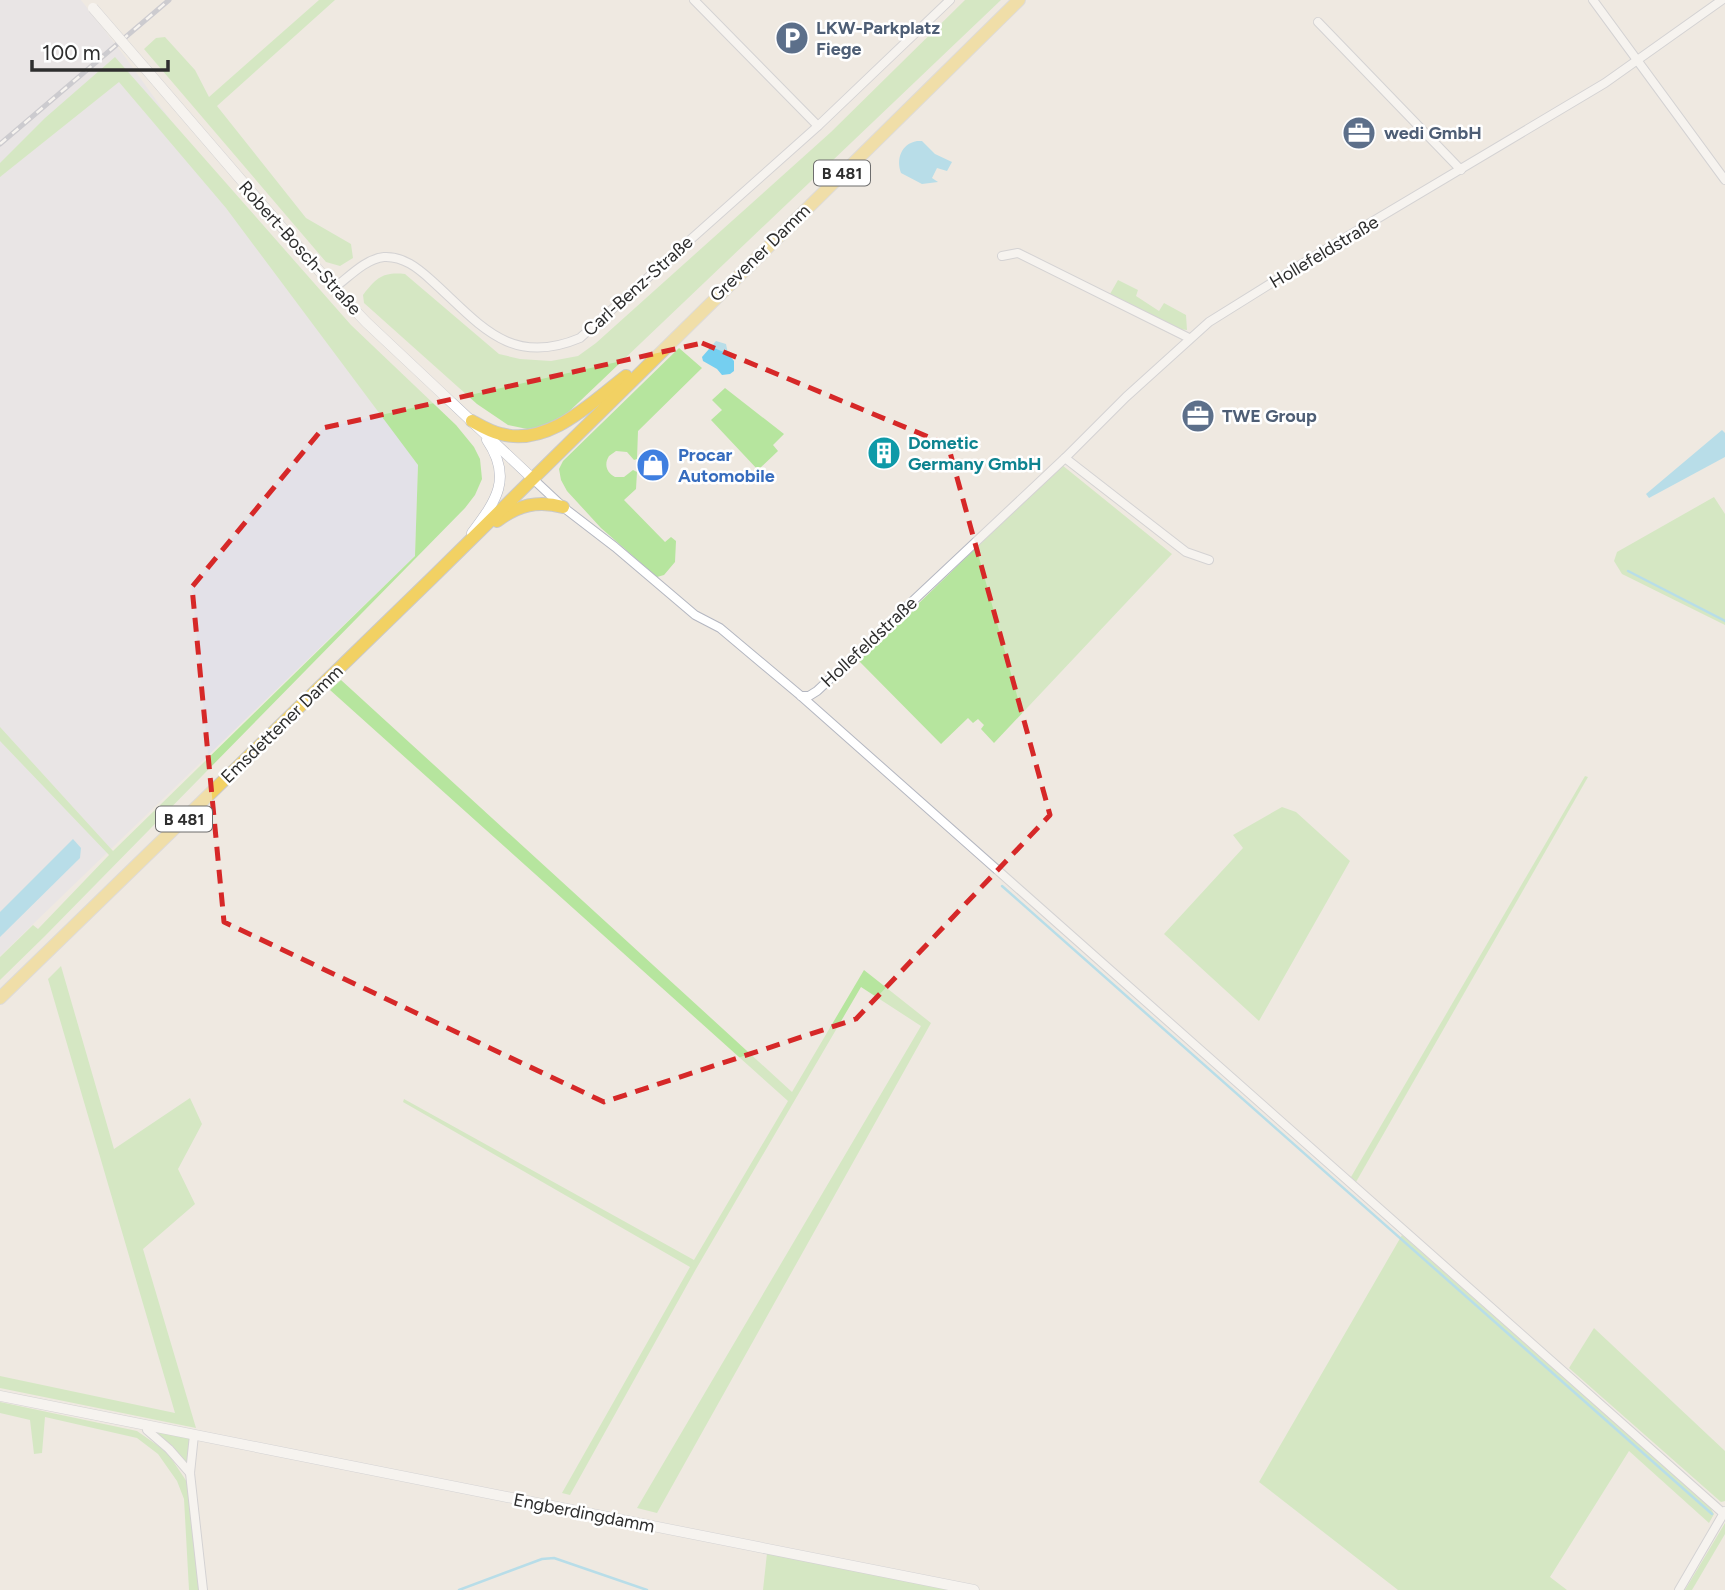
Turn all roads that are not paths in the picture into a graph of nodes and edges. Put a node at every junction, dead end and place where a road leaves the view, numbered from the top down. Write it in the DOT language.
graph roads {
  1 [pos="694,0"];
  2 [pos="950,0"];
  3 [pos="1019,0"];
  4 [pos="1592,0"];
  5 [pos="1722,0"];
  6 [pos="90,4"];
  7 [pos="1318,22"];
  8 [pos="1637,61"];
  9 [pos="818,126"];
  10 [pos="1461,170"];
  11 [pos="1725,180"];
  12 [pos="1002,257"];
  13 [pos="334,288"];
  14 [pos="1189,338"];
  15 [pos="665,346"];
  16 [pos="472,421"];
  17 [pos="1065,458"];
  18 [pos="532,478"];
  19 [pos="563,508"];
  20 [pos="461,548"];
  21 [pos="1209,560"];
  22 [pos="801,696"];
  23 [pos="0,998"];
  24 [pos="0,1396"];
  25 [pos="147,1426"];
  26 [pos="194,1435"];
  27 [pos="190,1474"];
  28 [pos="1724,1512"];
  29 [pos="203,1590"];
  30 [pos="974,1590"];
  31 [pos="1679,1590"];
  1 -- 9 [label="street"];
  2 -- 9 [label="street, Carl-Benz-Straße"];
  3 -- 15 [label="main road, Grevener Damm / B 481"];
  4 -- 8 [label="street"];
  5 -- 8 [label="street, Hollefeldstraße"];
  6 -- 13 [label="street, Robert-Bosch-Straße, bridge"];
  7 -- 10 [label="street"];
  8 -- 10 [label="street, Hollefeldstraße"];
  8 -- 11 [label="street"];
  9 -- 13 [label="street, Carl-Benz-Straße"];
  10 -- 14 [label="street, Hollefeldstraße"];
  12 -- 14 [label="street"];
  13 -- 16 [label="street, Robert-Bosch-Straße"];
  14 -- 17 [label="street, Hollefeldstraße"];
  15 -- 16 [label="main road"];
  15 -- 18 [label="main road, Grevener Damm / B 481"];
  16 -- 18 [label="street, Robert-Bosch-Straße"];
  16 -- 20 [label="street"];
  17 -- 21 [label="street"];
  17 -- 22 [label="street, Hollefeldstraße"];
  18 -- 19 [label="street, Hollefeldstraße"];
  18 -- 20 [label="main road, Emsdettener Damm / B 481"];
  19 -- 20 [label="main road"];
  19 -- 22 [label="street, Hollefeldstraße"];
  20 -- 23 [label="main road, Emsdettener Damm / B 481"];
  22 -- 28 [label="street"];
  24 -- 25 [label="street, Engberdingdamm"];
  25 -- 26 [label="street, Engberdingdamm"];
  25 -- 27 [label="street"];
  26 -- 27 [label="street"];
  26 -- 30 [label="street, Engberdingdamm"];
  27 -- 29 [label="street"];
  28 -- 31 [label="street"];
}
